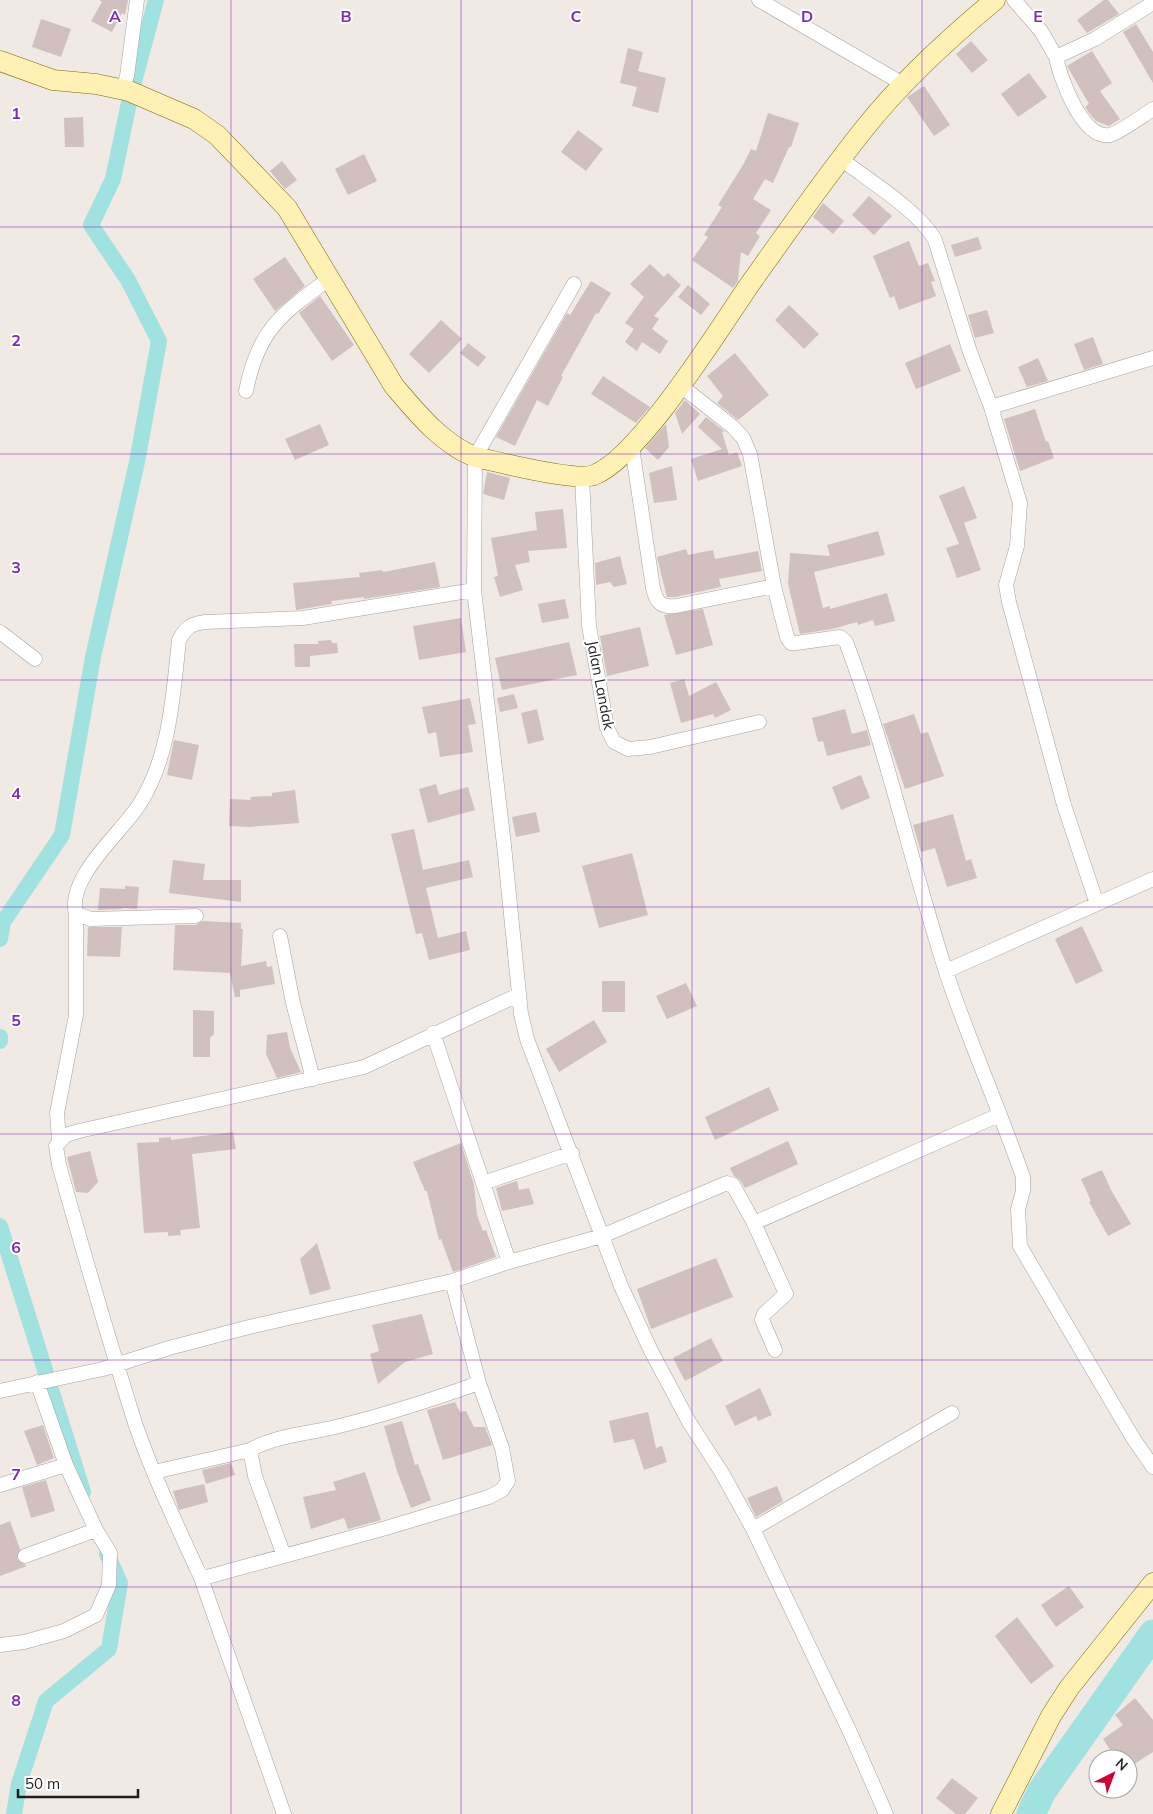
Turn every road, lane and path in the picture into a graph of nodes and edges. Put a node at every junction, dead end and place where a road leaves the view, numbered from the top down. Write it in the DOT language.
graph roads {
  1 [pos="137,0"];
  2 [pos="759,0"];
  3 [pos="995,0"];
  4 [pos="1014,0"];
  5 [pos="1153,3"];
  6 [pos="1056,57"];
  7 [pos="0,61"];
  8 [pos="904,84"];
  9 [pos="126,85"];
  10 [pos="1153,109"];
  11 [pos="841,159"];
  12 [pos="329,279"];
  13 [pos="574,284"];
  14 [pos="1153,358"];
  15 [pos="680,385"];
  16 [pos="246,391"];
  17 [pos="991,407"];
  18 [pos="632,447"];
  19 [pos="475,457"];
  20 [pos="582,477"];
  21 [pos="774,586"];
  22 [pos="474,590"];
  23 [pos="0,632"];
  24 [pos="35,659"];
  25 [pos="759,722"];
  26 [pos="1153,878"];
  27 [pos="1097,904"];
  28 [pos="76,914"];
  29 [pos="196,916"];
  30 [pos="280,936"];
  31 [pos="946,971"];
  32 [pos="518,995"];
  33 [pos="433,1033"];
  34 [pos="313,1079"];
  35 [pos="999,1114"];
  36 [pos="59,1140"];
  37 [pos="572,1153"];
  38 [pos="482,1183"];
  39 [pos="754,1223"];
  40 [pos="602,1236"];
  41 [pos="509,1262"];
  42 [pos="452,1281"];
  43 [pos="775,1350"];
  44 [pos="118,1365"];
  45 [pos="38,1382"];
  46 [pos="479,1383"];
  47 [pos="0,1391"];
  48 [pos="952,1413"];
  49 [pos="250,1450"];
  50 [pos="66,1465"];
  51 [pos="1153,1467"];
  52 [pos="154,1472"];
  53 [pos="0,1485"];
  54 [pos="753,1529"];
  55 [pos="96,1530"];
  56 [pos="25,1556"];
  57 [pos="284,1556"];
  58 [pos="200,1574"];
  59 [pos="1153,1583"];
  60 [pos="0,1644"];
  61 [pos="883,1813"];
  62 [pos="284,1814"];
  63 [pos="1001,1814"];
  1 -- 9 [label="street"];
  2 -- 8 [label="street"];
  3 -- 8 [label="street"];
  4 -- 6 [label="street"];
  5 -- 6 [label="street"];
  6 -- 10 [label="street"];
  7 -- 9 [label="street"];
  8 -- 11 [label="street"];
  9 -- 12 [label="street"];
  11 -- 15 [label="street"];
  11 -- 17 [label="street"];
  12 -- 16 [label="street"];
  12 -- 19 [label="street"];
  13 -- 19 [label="street"];
  14 -- 17 [label="street"];
  15 -- 18 [label="street"];
  15 -- 21 [label="street"];
  17 -- 27 [label="street"];
  18 -- 20 [label="street"];
  18 -- 21 [label="street"];
  19 -- 20 [label="street"];
  19 -- 22 [label="street"];
  20 -- 25 [label="street, Jalan Landak"];
  21 -- 31 [label="street"];
  22 -- 28 [label="street"];
  22 -- 32 [label="street"];
  23 -- 24 [label="street"];
  26 -- 27 [label="street"];
  27 -- 31 [label="street"];
  28 -- 29 [label="street"];
  28 -- 36 [label="street"];
  30 -- 34 [label="street"];
  31 -- 35 [label="street"];
  32 -- 33 [label="street"];
  32 -- 37 [label="street"];
  33 -- 34 [label="street"];
  33 -- 38 [label="street"];
  34 -- 36 [label="street"];
  35 -- 39 [label="street"];
  35 -- 51 [label="street"];
  36 -- 44 [label="street"];
  37 -- 38 [label="street"];
  37 -- 40 [label="street"];
  38 -- 41 [label="street"];
  39 -- 40 [label="street"];
  39 -- 43 [label="street"];
  40 -- 41 [label="street"];
  40 -- 54 [label="street"];
  41 -- 42 [label="street"];
  42 -- 44 [label="street"];
  42 -- 46 [label="street"];
  44 -- 45 [label="street"];
  44 -- 52 [label="street"];
  45 -- 47 [label="street"];
  45 -- 50 [label="street"];
  46 -- 49 [label="street"];
  46 -- 57 [label="street"];
  48 -- 54 [label="street"];
  49 -- 52 [label="street"];
  49 -- 57 [label="street"];
  50 -- 53 [label="street"];
  50 -- 55 [label="street"];
  52 -- 58 [label="street"];
  54 -- 61 [label="street"];
  55 -- 56 [label="street"];
  55 -- 60 [label="street"];
  57 -- 58 [label="street"];
  58 -- 62 [label="street"];
  59 -- 63 [label="street"];
}
